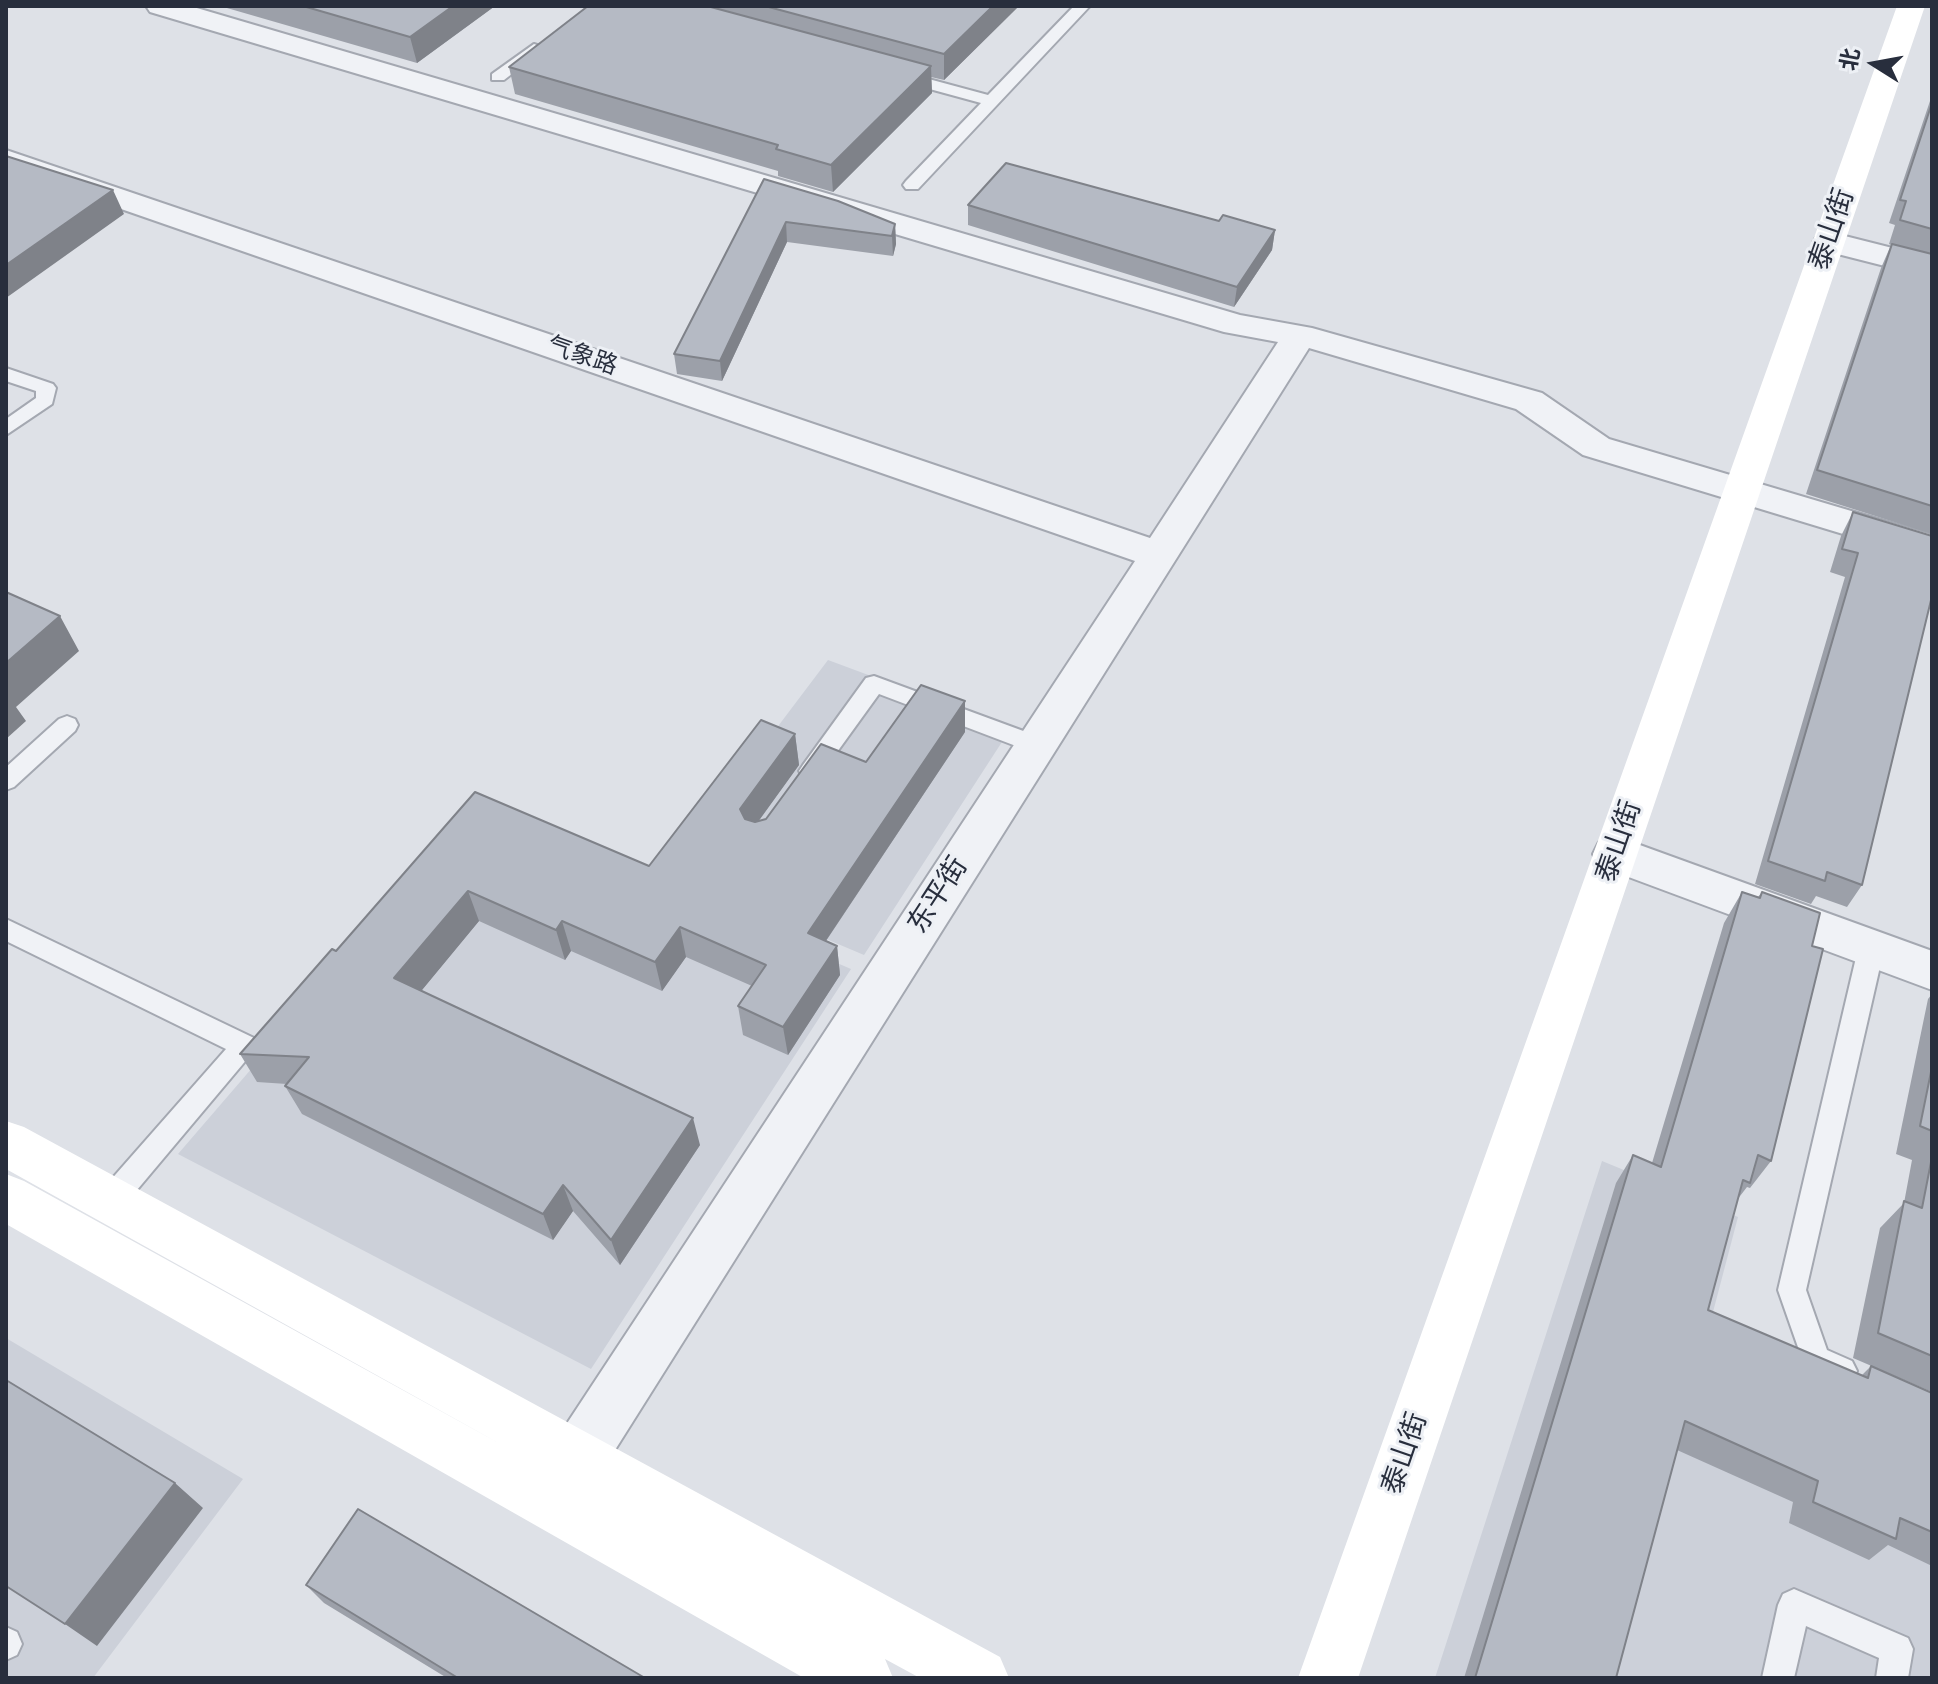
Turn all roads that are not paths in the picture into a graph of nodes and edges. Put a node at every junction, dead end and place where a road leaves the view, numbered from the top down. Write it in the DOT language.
graph roads {
  1 [pos="164,6"];
  2 [pos="1082,6"];
  3 [pos="1911,6"];
  4 [pos="543,41"];
  5 [pos="886,72"];
  6 [pos="498,77"];
  7 [pos="992,101"];
  8 [pos="6,159"];
  9 [pos="912,185"];
  10 [pos="1829,242"];
  11 [pos="1932,268"];
  12 [pos="1300,335"];
  13 [pos="6,374"];
  14 [pos="6,429"];
  15 [pos="1742,491"];
  16 [pos="1932,548"];
  17 [pos="1159,555"];
  18 [pos="67,725"];
  19 [pos="1037,745"];
  20 [pos="6,781"];
  21 [pos="795,792"];
  22 [pos="1615,854"];
  23 [pos="6,929"];
  24 [pos="1871,949"];
  25 [pos="1932,971"];
  26 [pos="6,1143"];
  27 [pos="6,1197"];
  28 [pos="111,1200"];
  29 [pos="1860,1379"];
  30 [pos="578,1457"];
  31 [pos="863,1678"];
  32 [pos="979,1678"];
  33 [pos="1328,1678"];
  34 [pos="1778,1678"];
  35 [pos="1892,1678"];
  1 -- 12 [label="street"];
  2 -- 7 [label="lane"];
  3 -- 10 [label="street, 泰山街"];
  4 -- 6 [label="lane"];
  5 -- 7 [label="lane"];
  7 -- 9 [label="lane"];
  8 -- 17 [label="street, 气象路"];
  10 -- 11 [label="street"];
  10 -- 15 [label="street, 泰山街"];
  12 -- 15 [label="street"];
  12 -- 17 [label="street, 东平街"];
  13 -- 14 [label="lane"];
  15 -- 16 [label="street"];
  15 -- 22 [label="street, 泰山街"];
  17 -- 19 [label="street, 东平街"];
  18 -- 20 [label="lane"];
  19 -- 21 [label="lane"];
  19 -- 30 [label="street, 东平街"];
  22 -- 24 [label="street"];
  22 -- 33 [label="street, 泰山街"];
  23 -- 28 [label="lane"];
  24 -- 25 [label="street"];
  24 -- 29 [label="lane"];
  26 -- 28 [label="street"];
  27 -- 31 [label="street"];
  28 -- 30 [label="street"];
  30 -- 32 [label="street"];
  34 -- 35 [label="lane"];
}
